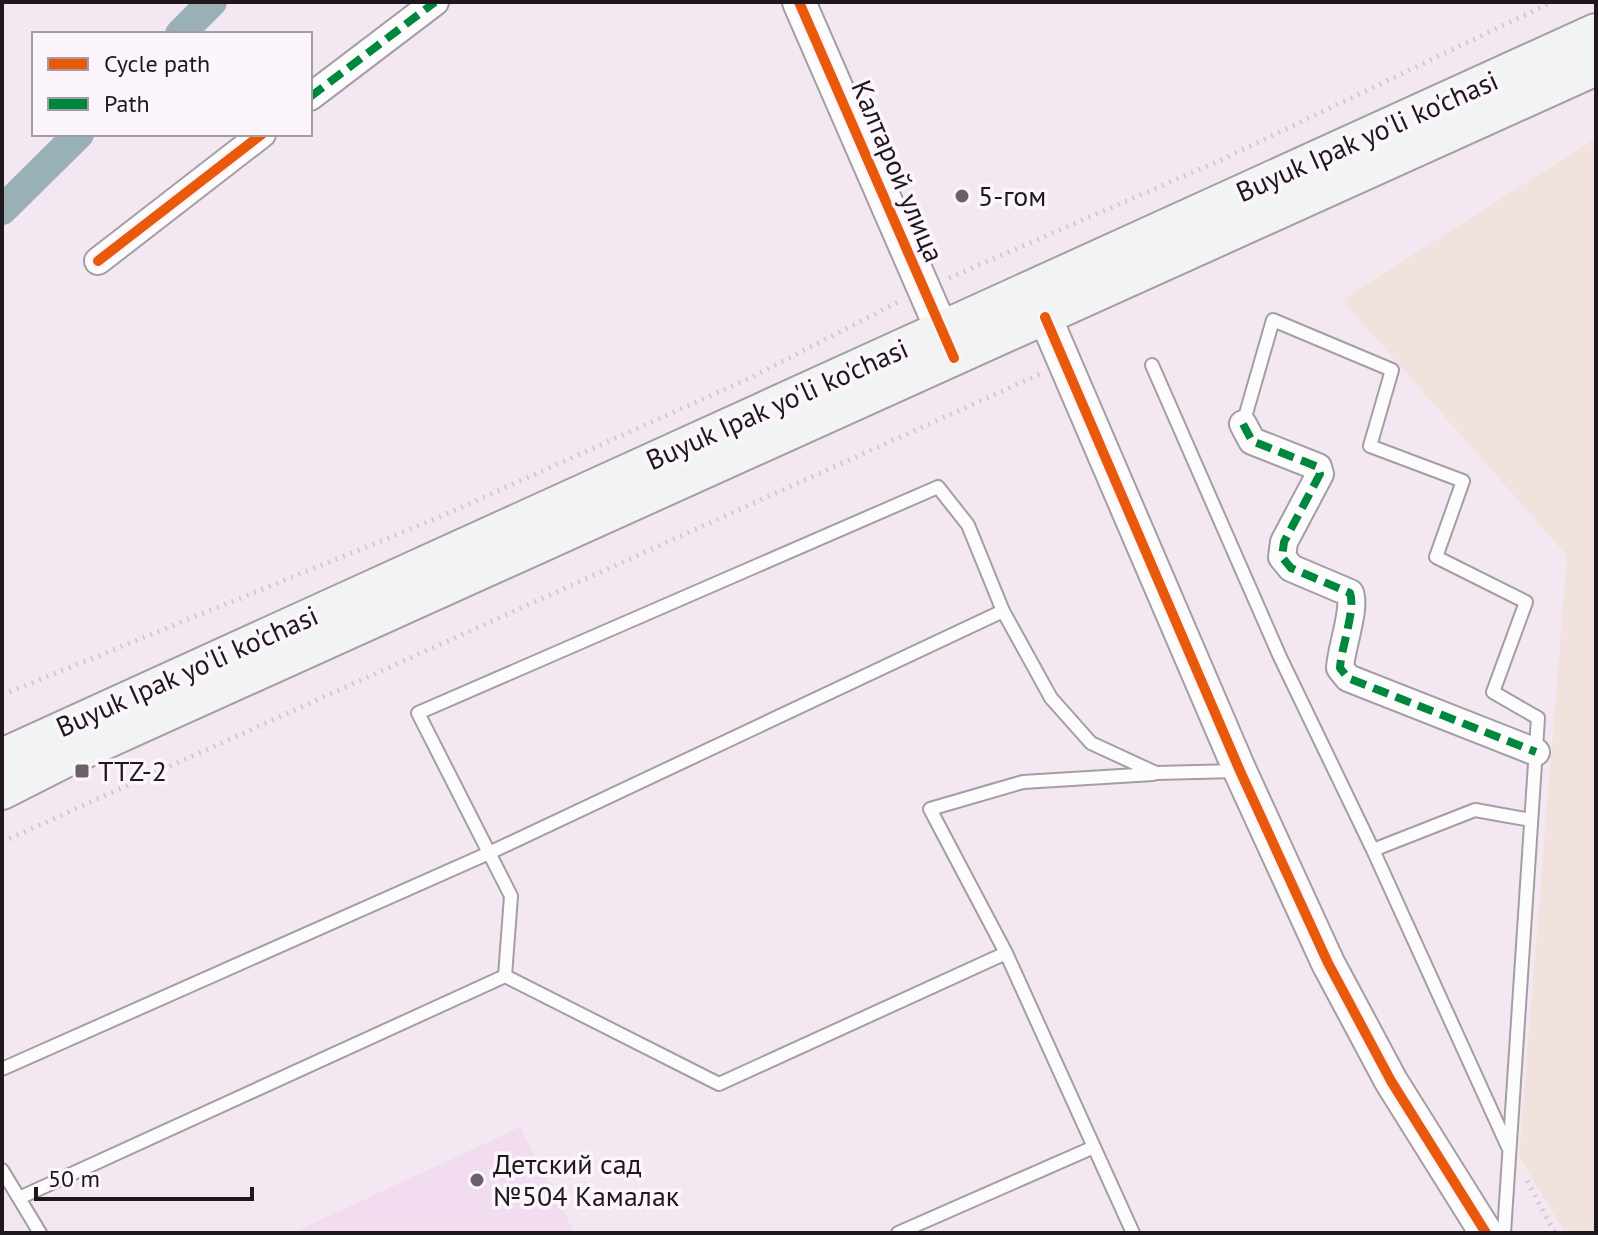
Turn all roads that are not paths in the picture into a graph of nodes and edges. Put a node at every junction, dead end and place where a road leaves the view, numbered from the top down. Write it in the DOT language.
graph roads {
  1 [pos="435,2"];
  2 [pos="799,2"];
  3 [pos="1596,32"];
  4 [pos="1596,67"];
  5 [pos="312,95"];
  6 [pos="259,136"];
  7 [pos="98,261"];
  8 [pos="1039,303"];
  9 [pos="948,344"];
  10 [pos="1152,365"];
  11 [pos="1243,424"];
  12 [pos="1003,611"];
  13 [pos="1536,752"];
  14 [pos="2,757"];
  15 [pos="1240,771"];
  16 [pos="1156,773"];
  17 [pos="2,791"];
  18 [pos="1531,820"];
  19 [pos="1373,850"];
  20 [pos="489,853"];
  21 [pos="1006,953"];
  22 [pos="505,976"];
  23 [pos="2,1069"];
  24 [pos="1094,1147"];
  25 [pos="1510,1150"];
  26 [pos="2,1170"];
  27 [pos="19,1198"];
  28 [pos="40,1233"];
  29 [pos="898,1233"];
  30 [pos="1133,1233"];
  31 [pos="1486,1233"];
  32 [pos="1504,1233"];
  1 -- 5 [label="street"];
  2 -- 9 [label="street, Калтарой улица"];
  3 -- 8 [label="main road, Buyuk Ipak yo'li ko'chasi"];
  4 -- 8 [label="main road, Buyuk Ipak yo'li ko'chasi"];
  6 -- 7 [label="street"];
  8 -- 9 [label="main road, Buyuk Ipak yo'li ko'chasi"];
  8 -- 15 [label="street"];
  9 -- 14 [label="main road, Buyuk Ipak yo'li ko'chasi"];
  9 -- 17 [label="main road, Buyuk Ipak yo'li ko'chasi"];
  10 -- 19 [label="lane"];
  11 -- 13 [label="street"];
  11 -- 13 [label="lane"];
  12 -- 16 [label="lane"];
  12 -- 20 [label="lane"];
  12 -- 20 [label="lane"];
  13 -- 18 [label="lane"];
  15 -- 16 [label="lane"];
  15 -- 31 [label="street"];
  16 -- 21 [label="lane"];
  18 -- 19 [label="lane"];
  18 -- 25 [label="lane"];
  19 -- 25 [label="lane"];
  20 -- 22 [label="lane"];
  20 -- 23 [label="lane"];
  21 -- 22 [label="lane"];
  21 -- 24 [label="lane"];
  22 -- 27 [label="lane"];
  24 -- 29 [label="lane"];
  24 -- 30 [label="lane"];
  25 -- 32 [label="lane"];
  26 -- 27 [label="lane"];
  27 -- 28 [label="lane"];
}
